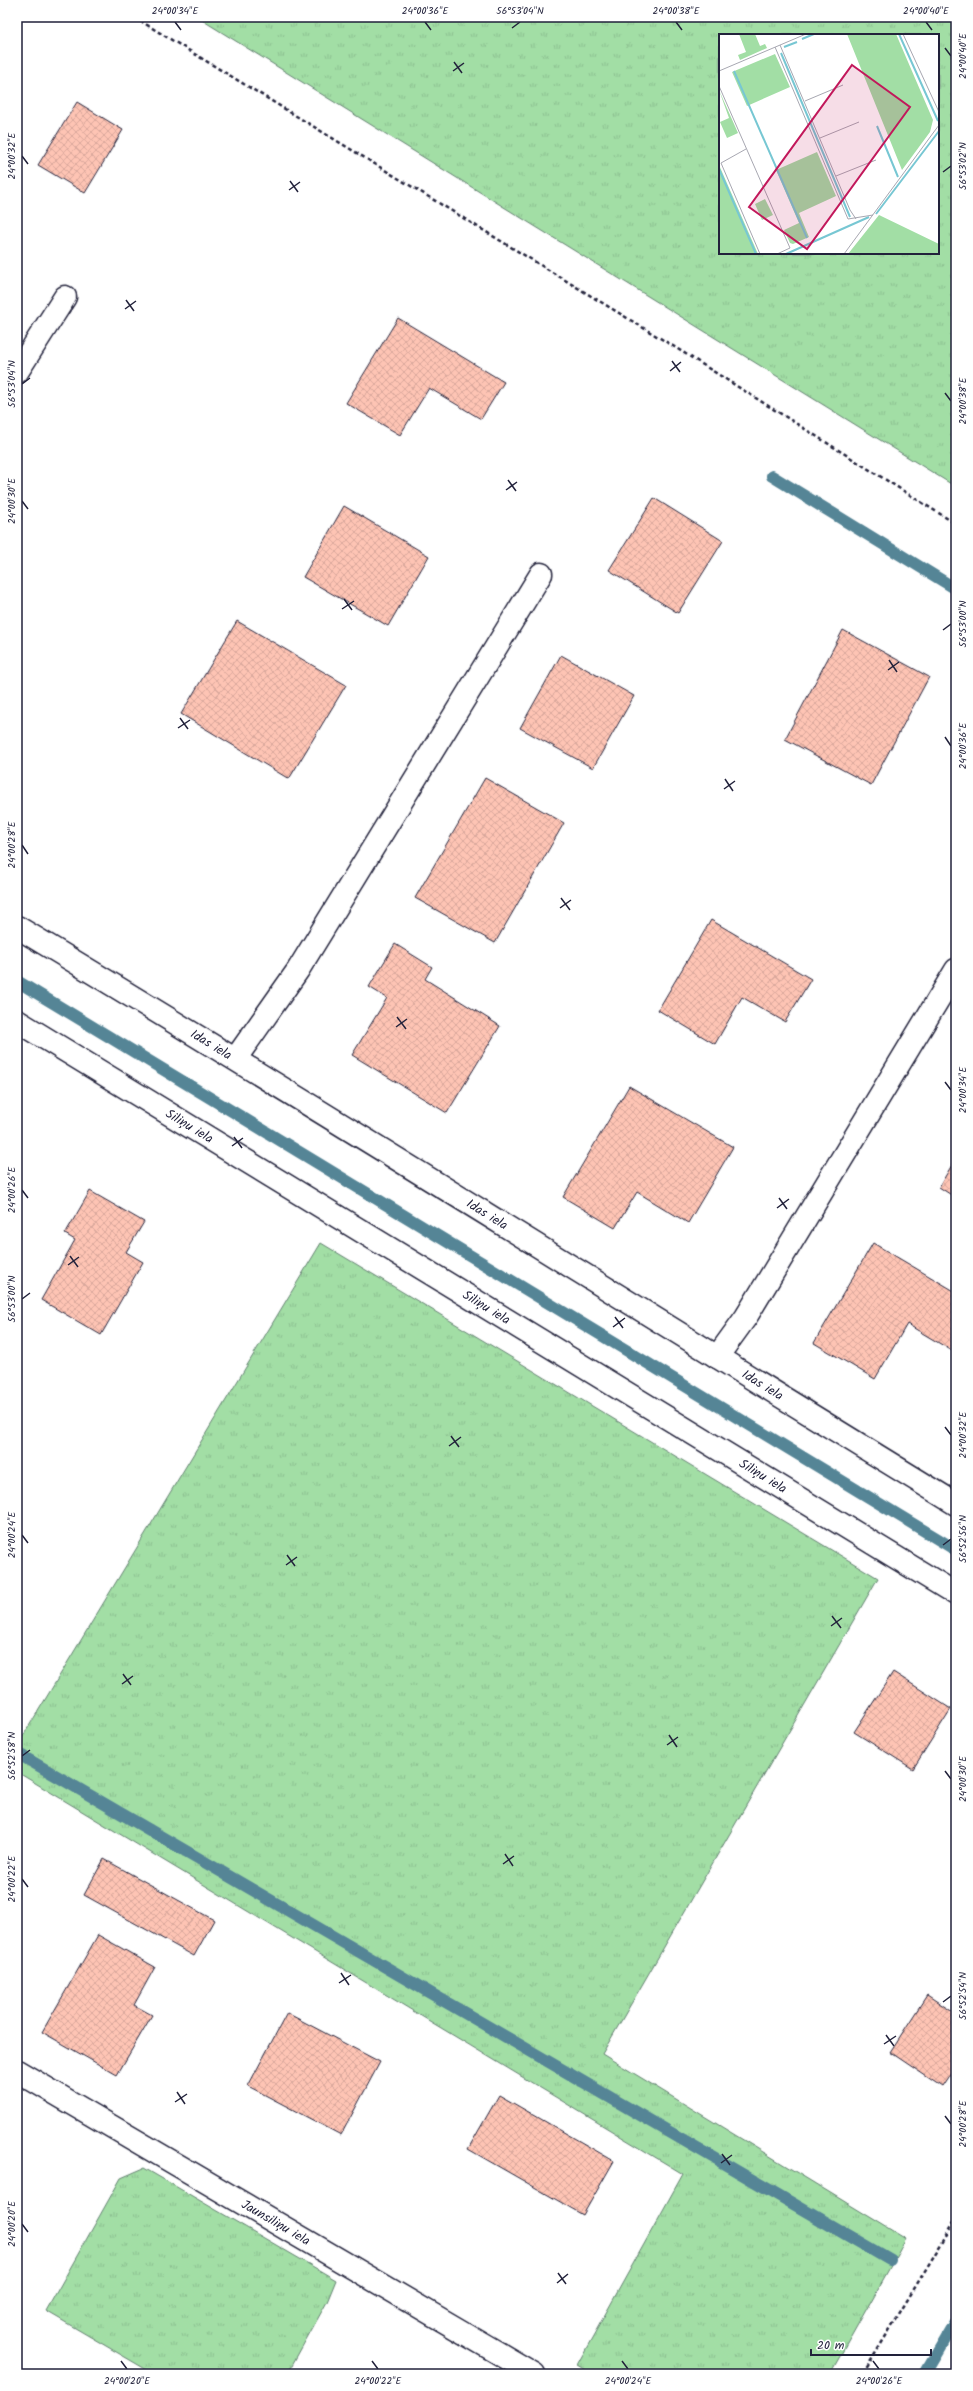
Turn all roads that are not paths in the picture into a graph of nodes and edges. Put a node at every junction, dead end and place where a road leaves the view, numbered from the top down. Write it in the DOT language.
graph roads {
  1 [pos="65,297"];
  2 [pos="17,372"];
  3 [pos="541,574"];
  4 [pos="17,927"];
  5 [pos="956,970"];
  6 [pos="17,1021"];
  7 [pos="236,1058"];
  8 [pos="717,1357"];
  9 [pos="956,1504"];
  10 [pos="956,1594"];
  11 [pos="17,2071"];
  12 [pos="534,2374"];
  1 -- 2 [label="street"];
  3 -- 7 [label="street"];
  4 -- 7 [label="street, Idas iela"];
  5 -- 8 [label="street"];
  6 -- 10 [label="street, Siliņu iela"];
  7 -- 8 [label="street, Idas iela"];
  8 -- 9 [label="street, Idas iela"];
  11 -- 12 [label="street, Jaunsiliņu iela"];
}
